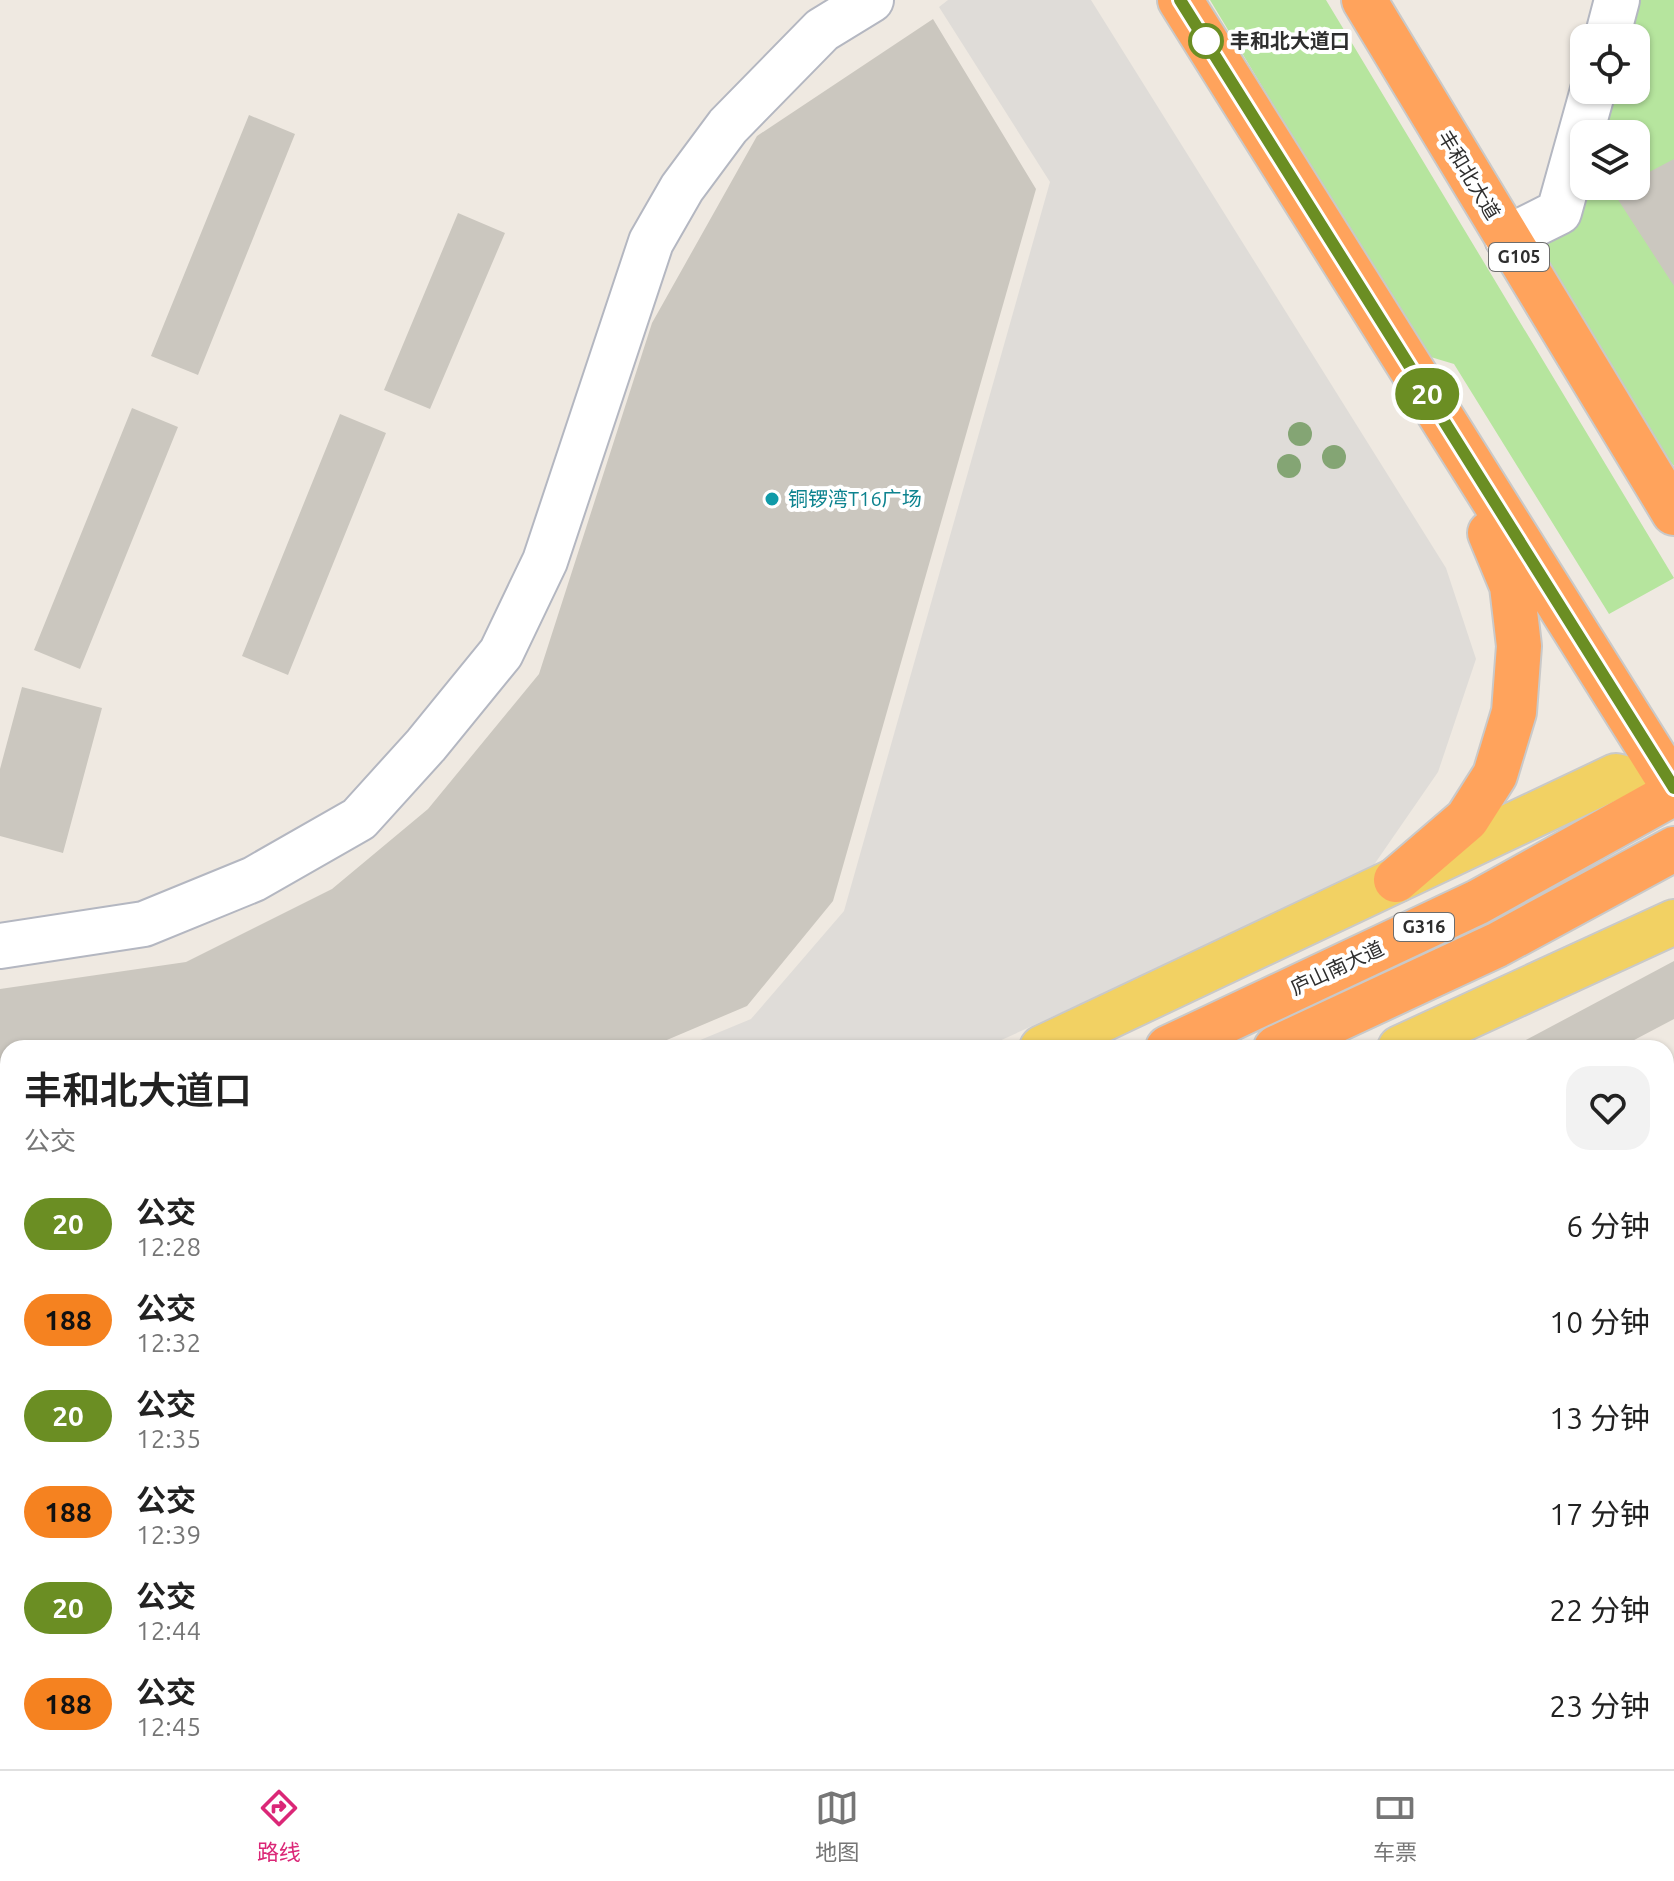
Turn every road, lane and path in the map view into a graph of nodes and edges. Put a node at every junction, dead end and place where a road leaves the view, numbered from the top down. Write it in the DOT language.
graph roads {
  1 [pos="871,0"];
  2 [pos="1180,0"];
  3 [pos="1364,0"];
  4 [pos="1617,0"];
  5 [pos="1611,24"];
  6 [pos="1589,104"];
  7 [pos="1507,238"];
  8 [pos="1439,413"];
  9 [pos="1663,485"];
  10 [pos="1674,513"];
  11 [pos="1674,791"];
  12 [pos="1674,849"];
  13 [pos="1396,880"];
  14 [pos="1674,922"];
  15 [pos="0,946"];
  16 [pos="1059,1040"];
  17 [pos="1185,1040"];
  18 [pos="1293,1040"];
  19 [pos="1417,1040"];
  1 -- 15 [label="street"];
  2 -- 8 [label="highway"];
  3 -- 7 [label="highway, 丰和北大道 / G105"];
  4 -- 5 [label="street"];
  6 -- 7 [label="street"];
  7 -- 9 [label="highway, 丰和北大道 / G105"];
  8 -- 11 [label="highway"];
  8 -- 13 [label="highway"];
  9 -- 10 [label="highway, 丰和北大道 / G105"];
  11 -- 13 [label="main road"];
  11 -- 17 [label="highway, 庐山南大道 / G316"];
  12 -- 18 [label="highway, G316"];
  13 -- 16 [label="main road"];
  14 -- 19 [label="main road"];
}
